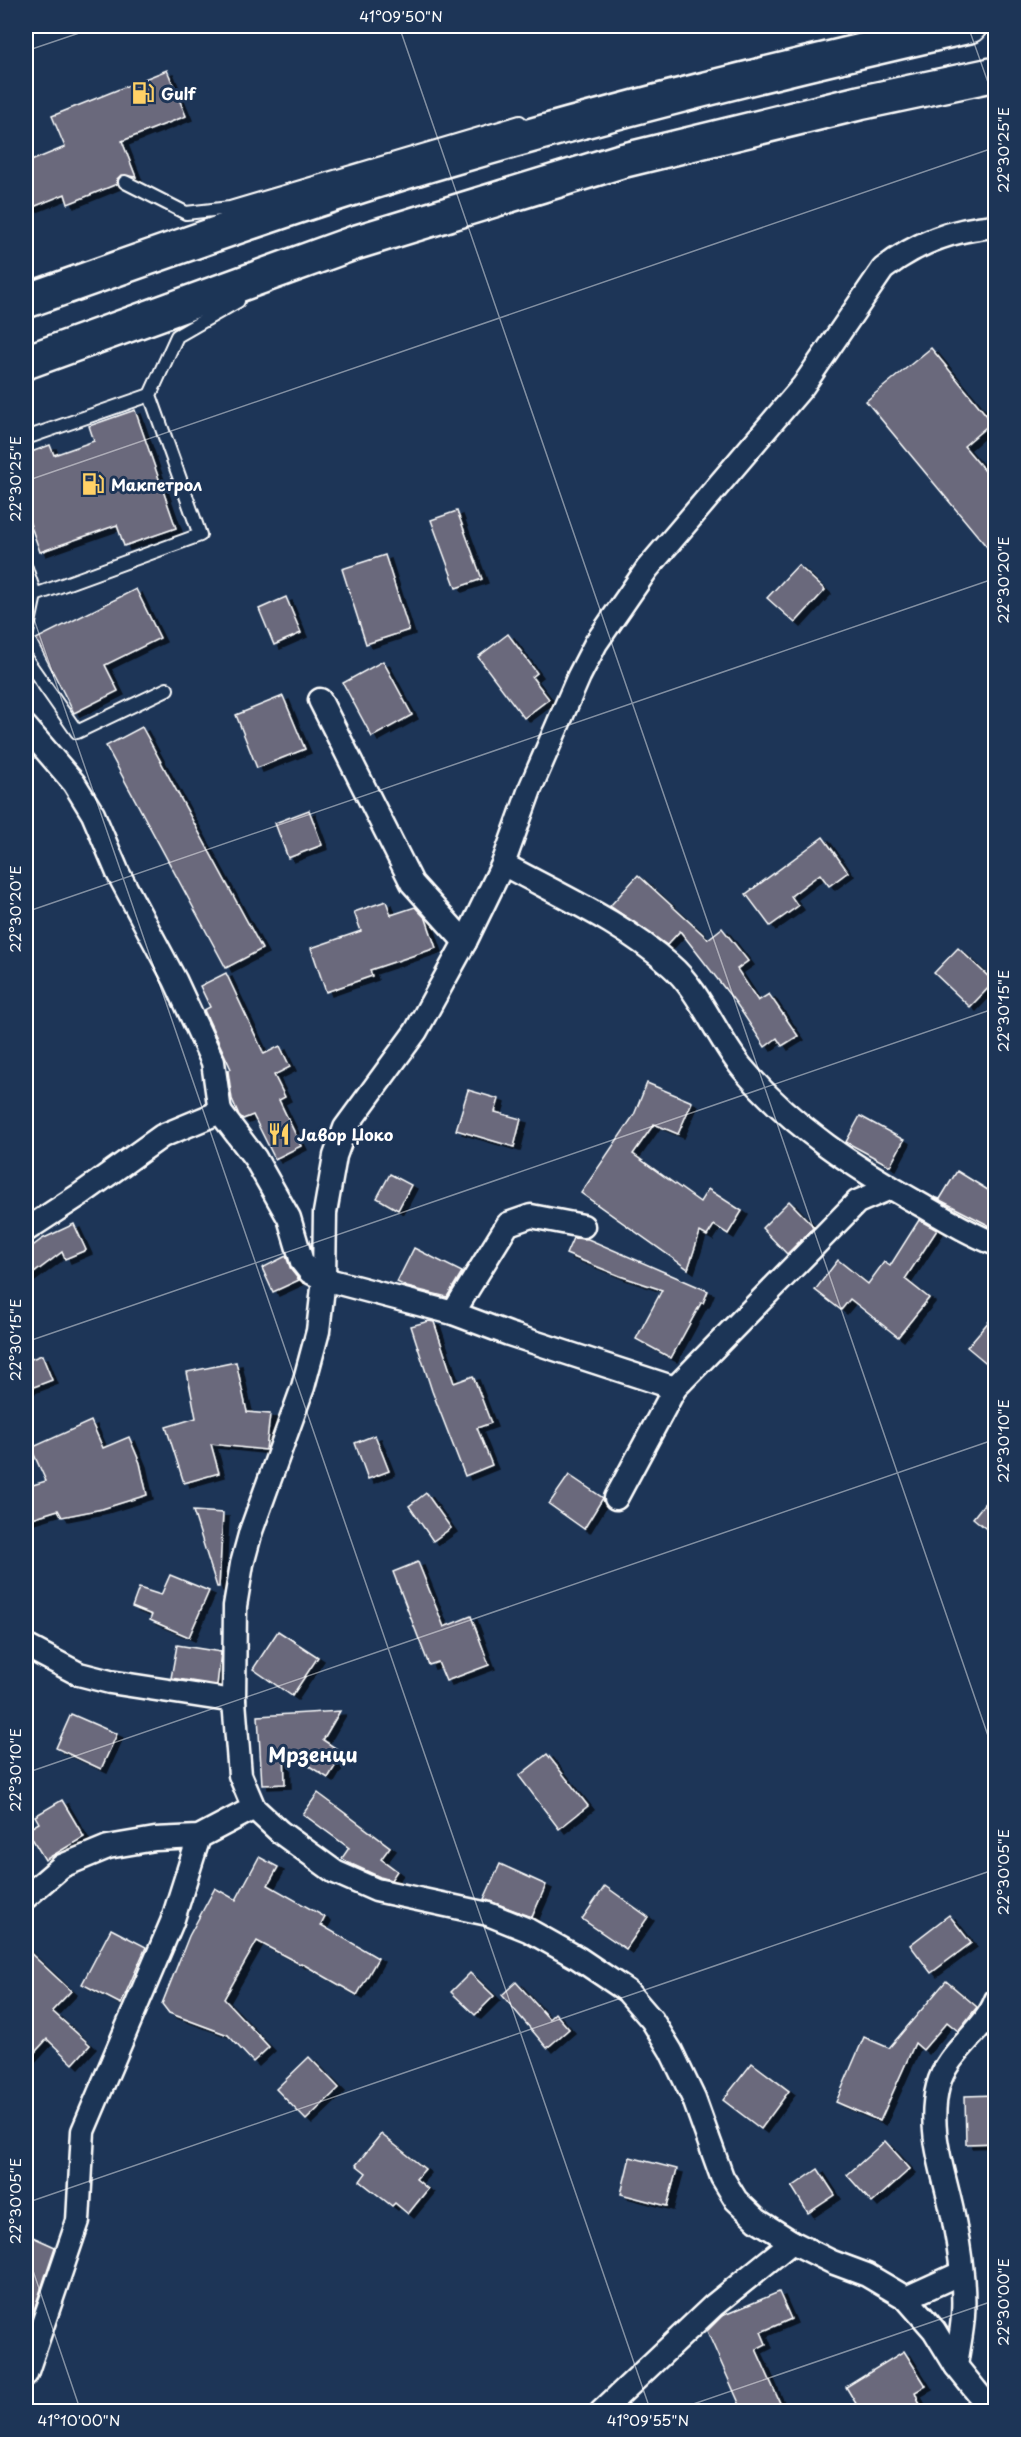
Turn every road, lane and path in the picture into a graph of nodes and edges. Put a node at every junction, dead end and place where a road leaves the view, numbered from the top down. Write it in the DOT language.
graph roads {
  1 [pos="970,26"];
  2 [pos="905,40"];
  3 [pos="825,46"];
  4 [pos="996,74"];
  5 [pos="859,102"];
  6 [pos="529,119"];
  7 [pos="645,168"];
  8 [pos="124,182"];
  9 [pos="996,226"];
  10 [pos="341,261"];
  11 [pos="26,301"];
  12 [pos="26,362"];
  13 [pos="150,395"];
  14 [pos="26,438"];
  15 [pos="26,568"];
  16 [pos="35,595"];
  17 [pos="26,637"];
  18 [pos="26,659"];
  19 [pos="167,689"];
  20 [pos="320,700"];
  21 [pos="26,727"];
  22 [pos="503,864"];
  23 [pos="465,942"];
  24 [pos="220,1112"];
  25 [pos="890,1188"];
  26 [pos="583,1226"];
  27 [pos="26,1230"];
  28 [pos="996,1244"];
  29 [pos="324,1279"];
  30 [pos="453,1312"];
  31 [pos="675,1388"];
  32 [pos="616,1498"];
  33 [pos="26,1646"];
  34 [pos="234,1701"];
  35 [pos="255,1808"];
  36 [pos="199,1837"];
  37 [pos="26,1897"];
  38 [pos="994,2006"];
  39 [pos="792,2242"];
  40 [pos="961,2273"];
  41 [pos="906,2298"];
  42 [pos="956,2366"];
  43 [pos="26,2374"];
  44 [pos="601,2412"];
  45 [pos="993,2412"];
  1 -- 2 [label="highway"];
  2 -- 3 [label="lane"];
  2 -- 11 [label="highway"];
  4 -- 5 [label="highway"];
  5 -- 7 [label="lane"];
  5 -- 12 [label="highway"];
  6 -- 8 [label="lane"];
  9 -- 22 [label="street"];
  10 -- 13 [label="lane"];
  13 -- 14 [label="lane"];
  13 -- 16 [label="lane"];
  15 -- 16 [label="lane"];
  16 -- 17 [label="lane"];
  18 -- 19 [label="lane"];
  20 -- 23 [label="street"];
  21 -- 24 [label="street"];
  22 -- 23 [label="street"];
  22 -- 25 [label="street"];
  23 -- 29 [label="street"];
  24 -- 27 [label="street"];
  24 -- 29 [label="street"];
  25 -- 28 [label="street"];
  25 -- 31 [label="street"];
  26 -- 30 [label="street"];
  29 -- 30 [label="street"];
  29 -- 34 [label="street"];
  30 -- 31 [label="street"];
  31 -- 32 [label="street"];
  33 -- 34 [label="street"];
  34 -- 35 [label="street"];
  35 -- 36 [label="street"];
  35 -- 39 [label="street"];
  36 -- 37 [label="street"];
  36 -- 43 [label="street"];
  38 -- 40 [label="street"];
  39 -- 41 [label="street"];
  39 -- 44 [label="street"];
  40 -- 41 [label="street"];
  40 -- 42 [label="street"];
  41 -- 42 [label="street"];
  42 -- 45 [label="street"];
}
